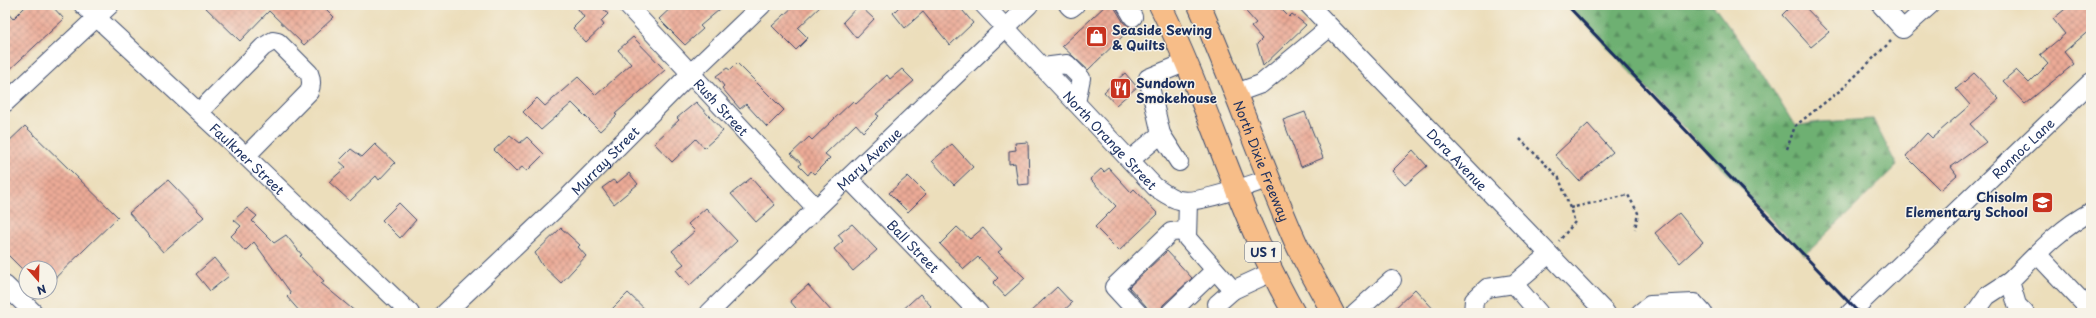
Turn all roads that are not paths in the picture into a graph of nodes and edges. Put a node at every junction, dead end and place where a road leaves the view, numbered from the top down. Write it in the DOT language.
graph roads {
  1 [pos="83,5"];
  2 [pos="110,5"];
  3 [pos="628,5"];
  4 [pos="762,5"];
  5 [pos="984,5"];
  6 [pos="1029,5"];
  7 [pos="1068,5"];
  8 [pos="1075,5"];
  9 [pos="1160,5"];
  10 [pos="1199,5"];
  11 [pos="1309,5"];
  12 [pos="1881,5"];
  13 [pos="1930,5"];
  14 [pos="97,17"];
  15 [pos="1006,27"];
  16 [pos="1330,27"];
  17 [pos="1187,62"];
  18 [pos="691,73"];
  19 [pos="2091,82"];
  20 [pos="1236,93"];
  21 [pos="5,103"];
  22 [pos="199,112"];
  23 [pos="1161,134"];
  24 [pos="246,156"];
  25 [pos="1130,160"];
  26 [pos="1179,162"];
  27 [pos="849,179"];
  28 [pos="1268,179"];
  29 [pos="1236,189"];
  30 [pos="1188,201"];
  31 [pos="816,208"];
  32 [pos="2091,212"];
  33 [pos="1187,231"];
  34 [pos="1549,254"];
  35 [pos="2037,254"];
  36 [pos="1215,270"];
  37 [pos="1272,272"];
  38 [pos="1392,280"];
  39 [pos="2010,280"];
  40 [pos="1514,284"];
  41 [pos="5,285"];
  42 [pos="1233,290"];
  43 [pos="1217,304"];
  44 [pos="2091,311"];
  45 [pos="34,313"];
  46 [pos="410,313"];
  47 [pos="445,313"];
  48 [pos="709,313"];
  49 [pos="978,313"];
  50 [pos="1138,313"];
  51 [pos="1170,313"];
  52 [pos="1294,313"];
  53 [pos="1334,313"];
  54 [pos="1355,313"];
  55 [pos="1473,313"];
  56 [pos="1539,313"];
  57 [pos="1606,313"];
  58 [pos="1640,313"];
  59 [pos="1703,313"];
  60 [pos="1850,313"];
  61 [pos="1975,313"];
  62 [pos="2025,313"];
  1 -- 14 [label="street, Faulkner Street"];
  2 -- 14 [label="street"];
  3 -- 18 [label="street, Rush Street"];
  4 -- 18 [label="street, Murray Street"];
  5 -- 15 [label="street, North Orange Street"];
  6 -- 15 [label="street, Mary Avenue"];
  7 -- 8 [label="street"];
  9 -- 17 [label="main road, US 1"];
  10 -- 20 [label="main road, North Dixie Freeway / US 1"];
  11 -- 16 [label="street, Dora Avenue"];
  12 -- 13 [label="street"];
  14 -- 21 [label="street"];
  14 -- 22 [label="street, Faulkner Street"];
  15 -- 25 [label="street, North Orange Street"];
  15 -- 27 [label="street, Mary Avenue"];
  16 -- 20 [label="street"];
  16 -- 34 [label="street, Dora Avenue"];
  17 -- 23 [label="street"];
  17 -- 29 [label="main road, US 1"];
  18 -- 31 [label="street, Rush Street"];
  18 -- 47 [label="street, Murray Street"];
  19 -- 60 [label="street, Ronnoc Lane"];
  20 -- 28 [label="main road, North Dixie Freeway / US 1"];
  22 -- 24 [label="street, Faulkner Street"];
  22 -- 24 [label="street"];
  23 -- 25 [label="street"];
  23 -- 26 [label="street"];
  24 -- 46 [label="street, Faulkner Street"];
  25 -- 30 [label="street, North Orange Street"];
  27 -- 31 [label="street, Mary Avenue"];
  27 -- 49 [label="street, Ball Street"];
  28 -- 29 [label="street, North Orange Street"];
  28 -- 53 [label="main road, North Dixie Freeway / US 1"];
  29 -- 30 [label="street, North Orange Street"];
  29 -- 37 [label="main road, US 1"];
  30 -- 33 [label="street"];
  31 -- 48 [label="street, Mary Avenue"];
  32 -- 35 [label="street"];
  33 -- 36 [label="street"];
  33 -- 50 [label="street"];
  34 -- 40 [label="street"];
  34 -- 57 [label="street, Dora Avenue"];
  35 -- 39 [label="street"];
  35 -- 44 [label="street"];
  36 -- 42 [label="street"];
  36 -- 51 [label="street"];
  37 -- 42 [label="street"];
  37 -- 52 [label="main road, US 1"];
  38 -- 54 [label="street"];
  39 -- 61 [label="street"];
  39 -- 62 [label="street"];
  40 -- 55 [label="street"];
  40 -- 56 [label="street"];
  41 -- 45 [label="street"];
  42 -- 43 [label="street"];
  58 -- 59 [label="street"];
}
